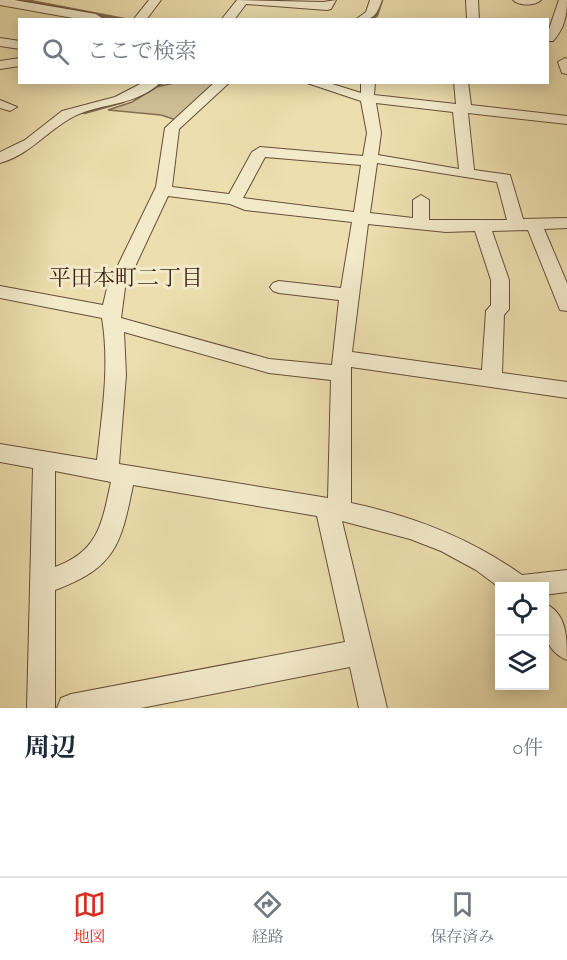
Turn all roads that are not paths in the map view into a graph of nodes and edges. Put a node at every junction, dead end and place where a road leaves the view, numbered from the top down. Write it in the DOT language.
graph roads {
  1 [pos="155,0"];
  2 [pos="330,0"];
  3 [pos="376,0"];
  4 [pos="389,0"];
  5 [pos="471,0"];
  6 [pos="519,0"];
  7 [pos="535,0"];
  8 [pos="565,0"];
  9 [pos="0,1"];
  10 [pos="93,18"];
  11 [pos="140,18"];
  12 [pos="228,18"];
  13 [pos="364,18"];
  14 [pos="383,18"];
  15 [pos="473,18"];
  16 [pos="549,37"];
  17 [pos="549,38"];
  18 [pos="567,39"];
  19 [pos="0,42"];
  20 [pos="18,45"];
  21 [pos="18,62"];
  22 [pos="0,65"];
  23 [pos="151,84"];
  24 [pos="222,84"];
  25 [pos="324,84"];
  26 [pos="461,84"];
  27 [pos="368,90"];
  28 [pos="462,108"];
  29 [pos="567,120"];
  30 [pos="0,158"];
  31 [pos="372,159"];
  32 [pos="467,174"];
  33 [pos="162,190"];
  34 [pos="234,200"];
  35 [pos="421,200"];
  36 [pos="359,219"];
  37 [pos="567,223"];
  38 [pos="421,225"];
  39 [pos="525,225"];
  40 [pos="482,227"];
  41 [pos="279,287"];
  42 [pos="0,292"];
  43 [pos="348,295"];
  44 [pos="567,305"];
  45 [pos="113,318"];
  46 [pos="342,365"];
  47 [pos="492,380"];
  48 [pos="567,390"];
  49 [pos="0,453"];
  50 [pos="44,460"];
  51 [pos="115,473"];
  52 [pos="333,510"];
  53 [pos="567,581"];
  54 [pos="512,582"];
  55 [pos="43,583"];
  56 [pos="549,583"];
  57 [pos="549,622"];
  58 [pos="567,647"];
  59 [pos="360,652"];
  60 [pos="41,708"];
  61 [pos="70,708"];
  62 [pos="373,708"];
  1 -- 11 [label="street"];
  2 -- 12 [label="street"];
  3 -- 13 [label="street"];
  4 -- 14 [label="street"];
  5 -- 15 [label="street"];
  6 -- 7 [label="street"];
  8 -- 16 [label="street"];
  9 -- 10 [label="street"];
  17 -- 18 [label="street"];
  19 -- 20 [label="street"];
  21 -- 22 [label="street"];
  23 -- 30 [label="street"];
  24 -- 33 [label="street"];
  25 -- 27 [label="street"];
  26 -- 28 [label="street"];
  27 -- 28 [label="street"];
  27 -- 31 [label="street"];
  28 -- 29 [label="street"];
  28 -- 32 [label="street"];
  31 -- 32 [label="street"];
  31 -- 34 [label="street"];
  31 -- 36 [label="street"];
  32 -- 39 [label="street"];
  33 -- 34 [label="street"];
  33 -- 45 [label="street"];
  34 -- 36 [label="street"];
  35 -- 38 [label="street"];
  36 -- 38 [label="street"];
  36 -- 43 [label="street"];
  37 -- 39 [label="street"];
  38 -- 40 [label="street"];
  39 -- 40 [label="street"];
  39 -- 44 [label="street"];
  40 -- 47 [label="street"];
  41 -- 43 [label="street"];
  42 -- 45 [label="street"];
  43 -- 46 [label="street"];
  45 -- 46 [label="street"];
  45 -- 51 [label="street"];
  46 -- 47 [label="street"];
  46 -- 52 [label="street"];
  47 -- 48 [label="street"];
  49 -- 50 [label="street"];
  50 -- 51 [label="street"];
  50 -- 55 [label="street"];
  51 -- 52 [label="street"];
  51 -- 55 [label="street"];
  52 -- 54 [label="street"];
  52 -- 59 [label="street"];
  53 -- 56 [label="street"];
  55 -- 60 [label="street"];
  57 -- 58 [label="street"];
  59 -- 61 [label="street"];
  59 -- 62 [label="street"];
}
